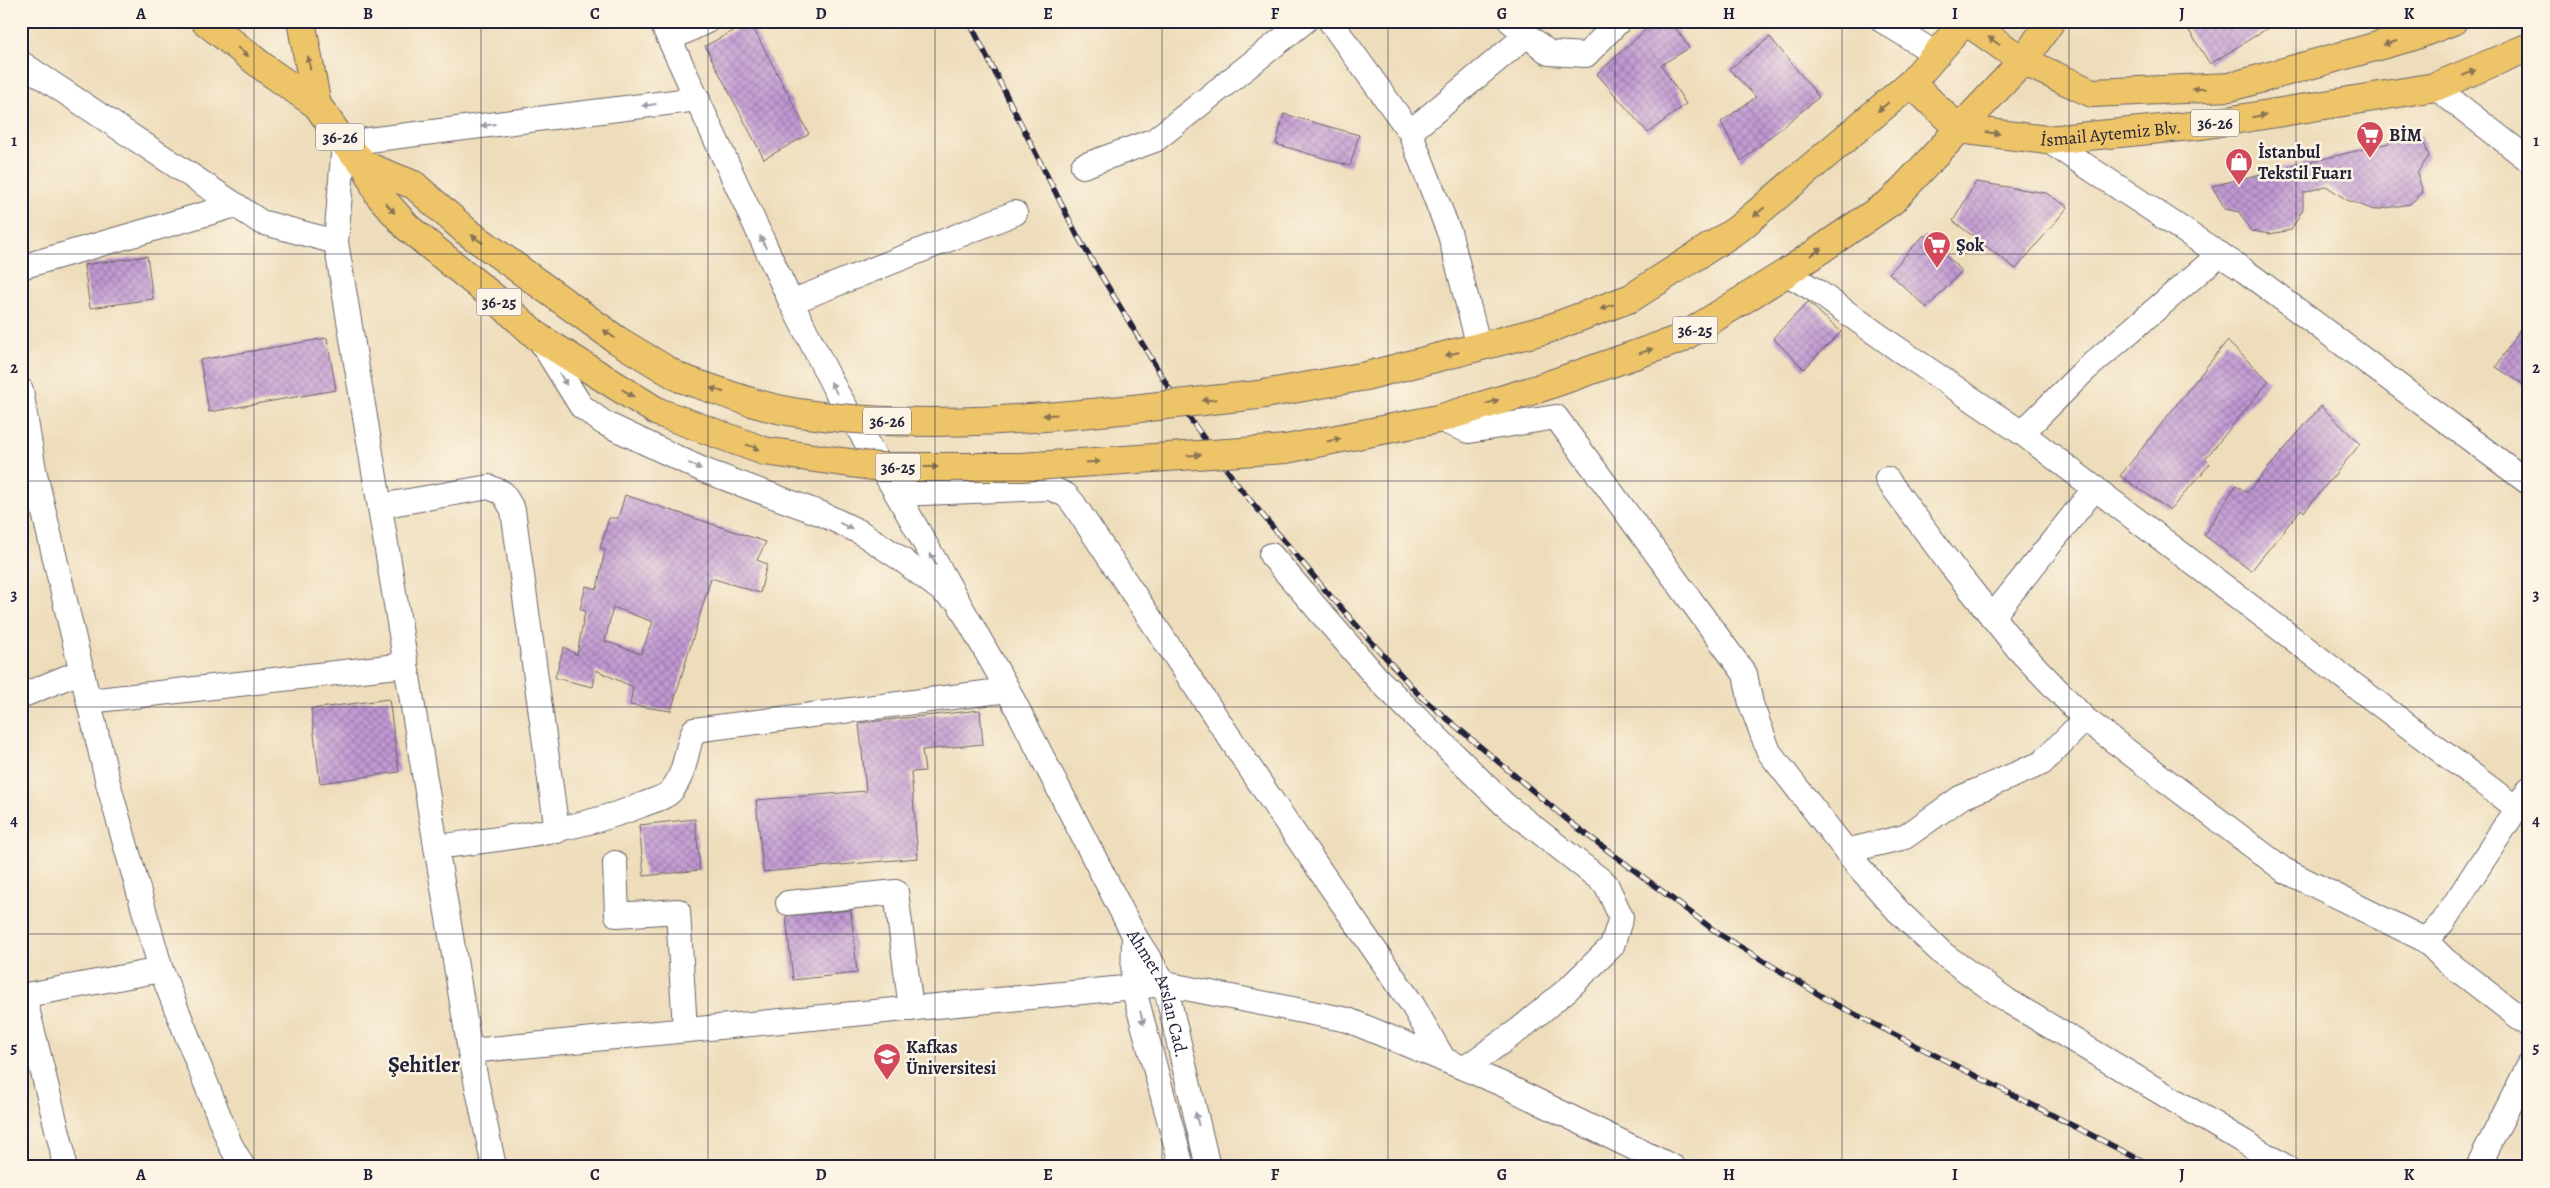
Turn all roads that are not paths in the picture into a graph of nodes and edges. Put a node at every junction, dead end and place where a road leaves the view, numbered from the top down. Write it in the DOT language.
graph roads {
  1 [pos="205,21"];
  2 [pos="301,21"];
  3 [pos="707,21"];
  4 [pos="1305,21"];
  5 [pos="1330,21"];
  6 [pos="1619,21"];
  7 [pos="1883,21"];
  8 [pos="1966,21"];
  9 [pos="2051,21"];
  10 [pos="2453,21"];
  11 [pos="1518,28"];
  12 [pos="666,30"];
  13 [pos="2529,47"];
  14 [pos="1936,54"];
  15 [pos="2023,61"];
  16 [pos="21,63"];
  17 [pos="1911,83"];
  18 [pos="2434,87"];
  19 [pos="698,99"];
  20 [pos="317,105"];
  21 [pos="1958,129"];
  22 [pos="1410,132"];
  23 [pos="2047,140"];
  24 [pos="344,143"];
  25 [pos="2529,160"];
  26 [pos="366,166"];
  27 [pos="1083,166"];
  28 [pos="236,205"];
  29 [pos="1015,213"];
  30 [pos="336,242"];
  31 [pos="2220,254"];
  32 [pos="21,267"];
  33 [pos="1786,273"];
  34 [pos="791,302"];
  35 [pos="538,337"];
  36 [pos="1480,347"];
  37 [pos="21,390"];
  38 [pos="1438,419"];
  39 [pos="2022,433"];
  40 [pos="1887,479"];
  41 [pos="2529,483"];
  42 [pos="2095,488"];
  43 [pos="897,494"];
  44 [pos="380,506"];
  45 [pos="1271,555"];
  46 [pos="957,602"];
  47 [pos="1992,617"];
  48 [pos="406,665"];
  49 [pos="82,671"];
  50 [pos="1008,690"];
  51 [pos="21,696"];
  52 [pos="89,701"];
  53 [pos="2084,719"];
  54 [pos="2522,799"];
  55 [pos="557,831"];
  56 [pos="436,847"];
  57 [pos="1846,851"];
  58 [pos="615,863"];
  59 [pos="788,903"];
  60 [pos="1134,935"];
  61 [pos="2425,940"];
  62 [pos="161,970"];
  63 [pos="1165,984"];
  64 [pos="1133,987"];
  65 [pos="22,996"];
  66 [pos="911,1009"];
  67 [pos="2529,1025"];
  68 [pos="685,1030"];
  69 [pos="470,1051"];
  70 [pos="1455,1064"];
  71 [pos="2529,1065"];
  72 [pos="64,1167"];
  73 [pos="243,1167"];
  74 [pos="494,1167"];
  75 [pos="1182,1167"];
  76 [pos="1208,1167"];
  77 [pos="1673,1167"];
  78 [pos="2286,1167"];
  79 [pos="2478,1167"];
  1 -- 20 [label="main road, 36-26, one-way"];
  20 -- 2 [label="main road, one-way"];
  3 -- 12 [label="street"];
  4 -- 27 [label="street"];
  5 -- 22 [label="street"];
  6 -- 11 [label="street"];
  7 -- 14 [label="street"];
  8 -- 14 [label="main road"];
  15 -- 8 [label="main road, 36-26, one-way"];
  9 -- 15 [label="main road"];
  10 -- 15 [label="main road, 36-26, one-way"];
  11 -- 22 [label="street"];
  12 -- 19 [label="street"];
  18 -- 13 [label="main road, İsmail Aytemiz Blv. / 36-26, one-way"];
  14 -- 17 [label="main road"];
  15 -- 21 [label="main road, 36-25"];
  16 -- 28 [label="street"];
  17 -- 21 [label="main road"];
  17 -- 36 [label="main road, one-way"];
  23 -- 18 [label="main road, İsmail Aytemiz Blv. / 36-26, one-way"];
  18 -- 25 [label="street"];
  19 -- 24 [label="street, one-way"];
  34 -- 19 [label="street, one-way"];
  20 -- 24 [label="main road, 36-26"];
  21 -- 23 [label="main road, İsmail Aytemiz Blv. / 36-26, one-way"];
  33 -- 21 [label="main road, 36-25, one-way"];
  22 -- 36 [label="street"];
  23 -- 31 [label="street"];
  24 -- 26 [label="main road, 36-26"];
  24 -- 30 [label="street"];
  26 -- 35 [label="main road, 36-25, one-way"];
  36 -- 26 [label="main road, 36-26, one-way, bridge"];
  28 -- 30 [label="street"];
  28 -- 32 [label="street"];
  29 -- 34 [label="street"];
  30 -- 44 [label="street"];
  31 -- 39 [label="street"];
  31 -- 41 [label="street"];
  38 -- 33 [label="main road, 36-25, one-way"];
  33 -- 39 [label="street"];
  43 -- 34 [label="street, one-way"];
  35 -- 38 [label="main road, 36-25, one-way, bridge"];
  35 -- 46 [label="street, one-way"];
  37 -- 49 [label="street"];
  38 -- 57 [label="street"];
  39 -- 42 [label="street"];
  40 -- 47 [label="street"];
  42 -- 47 [label="street"];
  42 -- 54 [label="street"];
  46 -- 43 [label="street, one-way"];
  43 -- 70 [label="street"];
  44 -- 48 [label="street"];
  44 -- 55 [label="street"];
  45 -- 70 [label="street"];
  46 -- 50 [label="street"];
  47 -- 53 [label="street"];
  48 -- 52 [label="street"];
  48 -- 56 [label="street"];
  49 -- 51 [label="street"];
  49 -- 52 [label="street"];
  50 -- 55 [label="street"];
  50 -- 60 [label="street"];
  52 -- 62 [label="street"];
  53 -- 57 [label="street"];
  53 -- 61 [label="street"];
  54 -- 61 [label="street"];
  55 -- 56 [label="street"];
  56 -- 69 [label="street"];
  57 -- 78 [label="street"];
  58 -- 68 [label="street"];
  59 -- 66 [label="street"];
  60 -- 63 [label="street, Ahmet Arslan Cad."];
  60 -- 64 [label="street, Ahmet Arslan Cad."];
  61 -- 67 [label="street"];
  62 -- 65 [label="street"];
  62 -- 73 [label="street"];
  63 -- 64 [label="street"];
  63 -- 70 [label="street"];
  76 -- 63 [label="street, Ahmet Arslan Cad., one-way"];
  64 -- 66 [label="street"];
  64 -- 75 [label="street, Ahmet Arslan Cad., one-way"];
  65 -- 72 [label="street"];
  66 -- 68 [label="street"];
  68 -- 69 [label="street"];
  69 -- 74 [label="street"];
  70 -- 77 [label="street"];
  71 -- 79 [label="street"];
}
